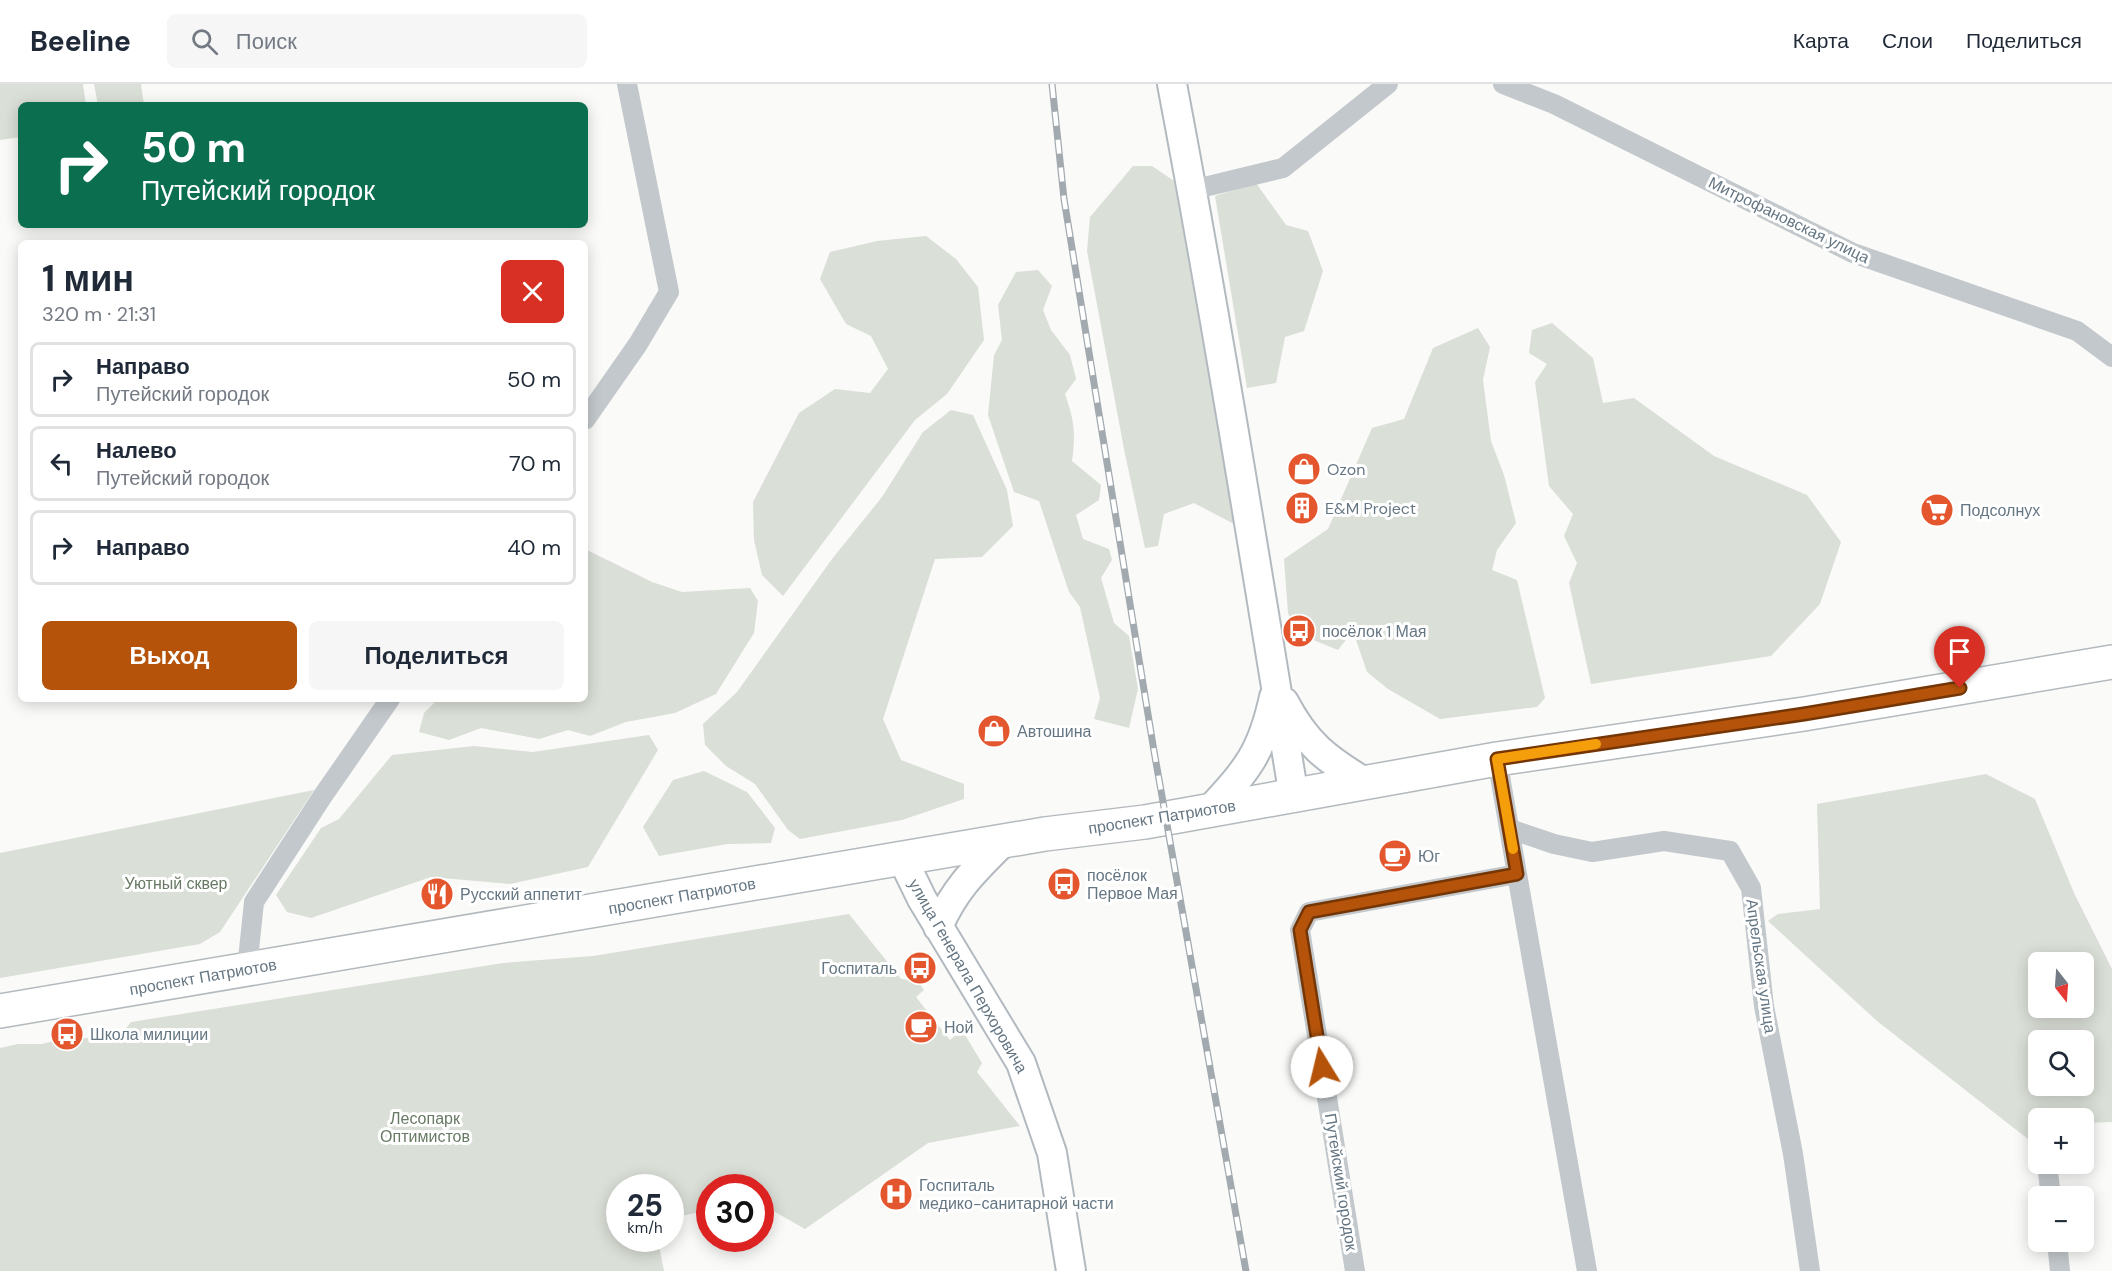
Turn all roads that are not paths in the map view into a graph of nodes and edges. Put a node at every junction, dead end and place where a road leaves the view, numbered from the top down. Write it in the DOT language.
graph roads {
  1 [pos="627,84"];
  2 [pos="1172,84"];
  3 [pos="1388,84"];
  4 [pos="1503,84"];
  5 [pos="1192,190"];
  6 [pos="2112,357"];
  7 [pos="588,416"];
  8 [pos="2112,662"];
  9 [pos="1276,686"];
  10 [pos="388,702"];
  11 [pos="1497,759"];
  12 [pos="1366,783"];
  13 [pos="1294,796"];
  14 [pos="1209,811"];
  15 [pos="1510,829"];
  16 [pos="1004,841"];
  17 [pos="902,858"];
  18 [pos="1517,874"];
  19 [pos="938,927"];
  20 [pos="247,969"];
  21 [pos="0,1011"];
  22 [pos="2058,1252"];
  23 [pos="1071,1271"];
  24 [pos="1355,1271"];
  25 [pos="1587,1271"];
  26 [pos="1810,1271"];
  27 [pos="2060,1271"];
  1 -- 7 [label="street"];
  2 -- 5 [label="street"];
  3 -- 5 [label="street"];
  4 -- 6 [label="street, Митрофановская улица"];
  5 -- 9 [label="street"];
  8 -- 11 [label="highway, проспект Патриотов"];
  9 -- 12 [label="street"];
  9 -- 13 [label="street"];
  9 -- 14 [label="street"];
  10 -- 20 [label="street"];
  11 -- 12 [label="highway, проспект Патриотов"];
  11 -- 15 [label="street"];
  12 -- 13 [label="highway, проспект Патриотов"];
  13 -- 14 [label="highway, проспект Патриотов"];
  14 -- 16 [label="highway, проспект Патриотов"];
  15 -- 18 [label="street"];
  15 -- 26 [label="street, Апрельская улица"];
  16 -- 17 [label="highway, проспект Патриотов"];
  16 -- 19 [label="street"];
  17 -- 19 [label="street, улица Генерала Перхоровича"];
  17 -- 20 [label="highway, проспект Патриотов"];
  18 -- 24 [label="street, Путейский городок"];
  18 -- 25 [label="street"];
  19 -- 23 [label="street, улица Генерала Перхоровича"];
  20 -- 21 [label="highway, проспект Патриотов"];
  22 -- 27 [label="street"];
}
